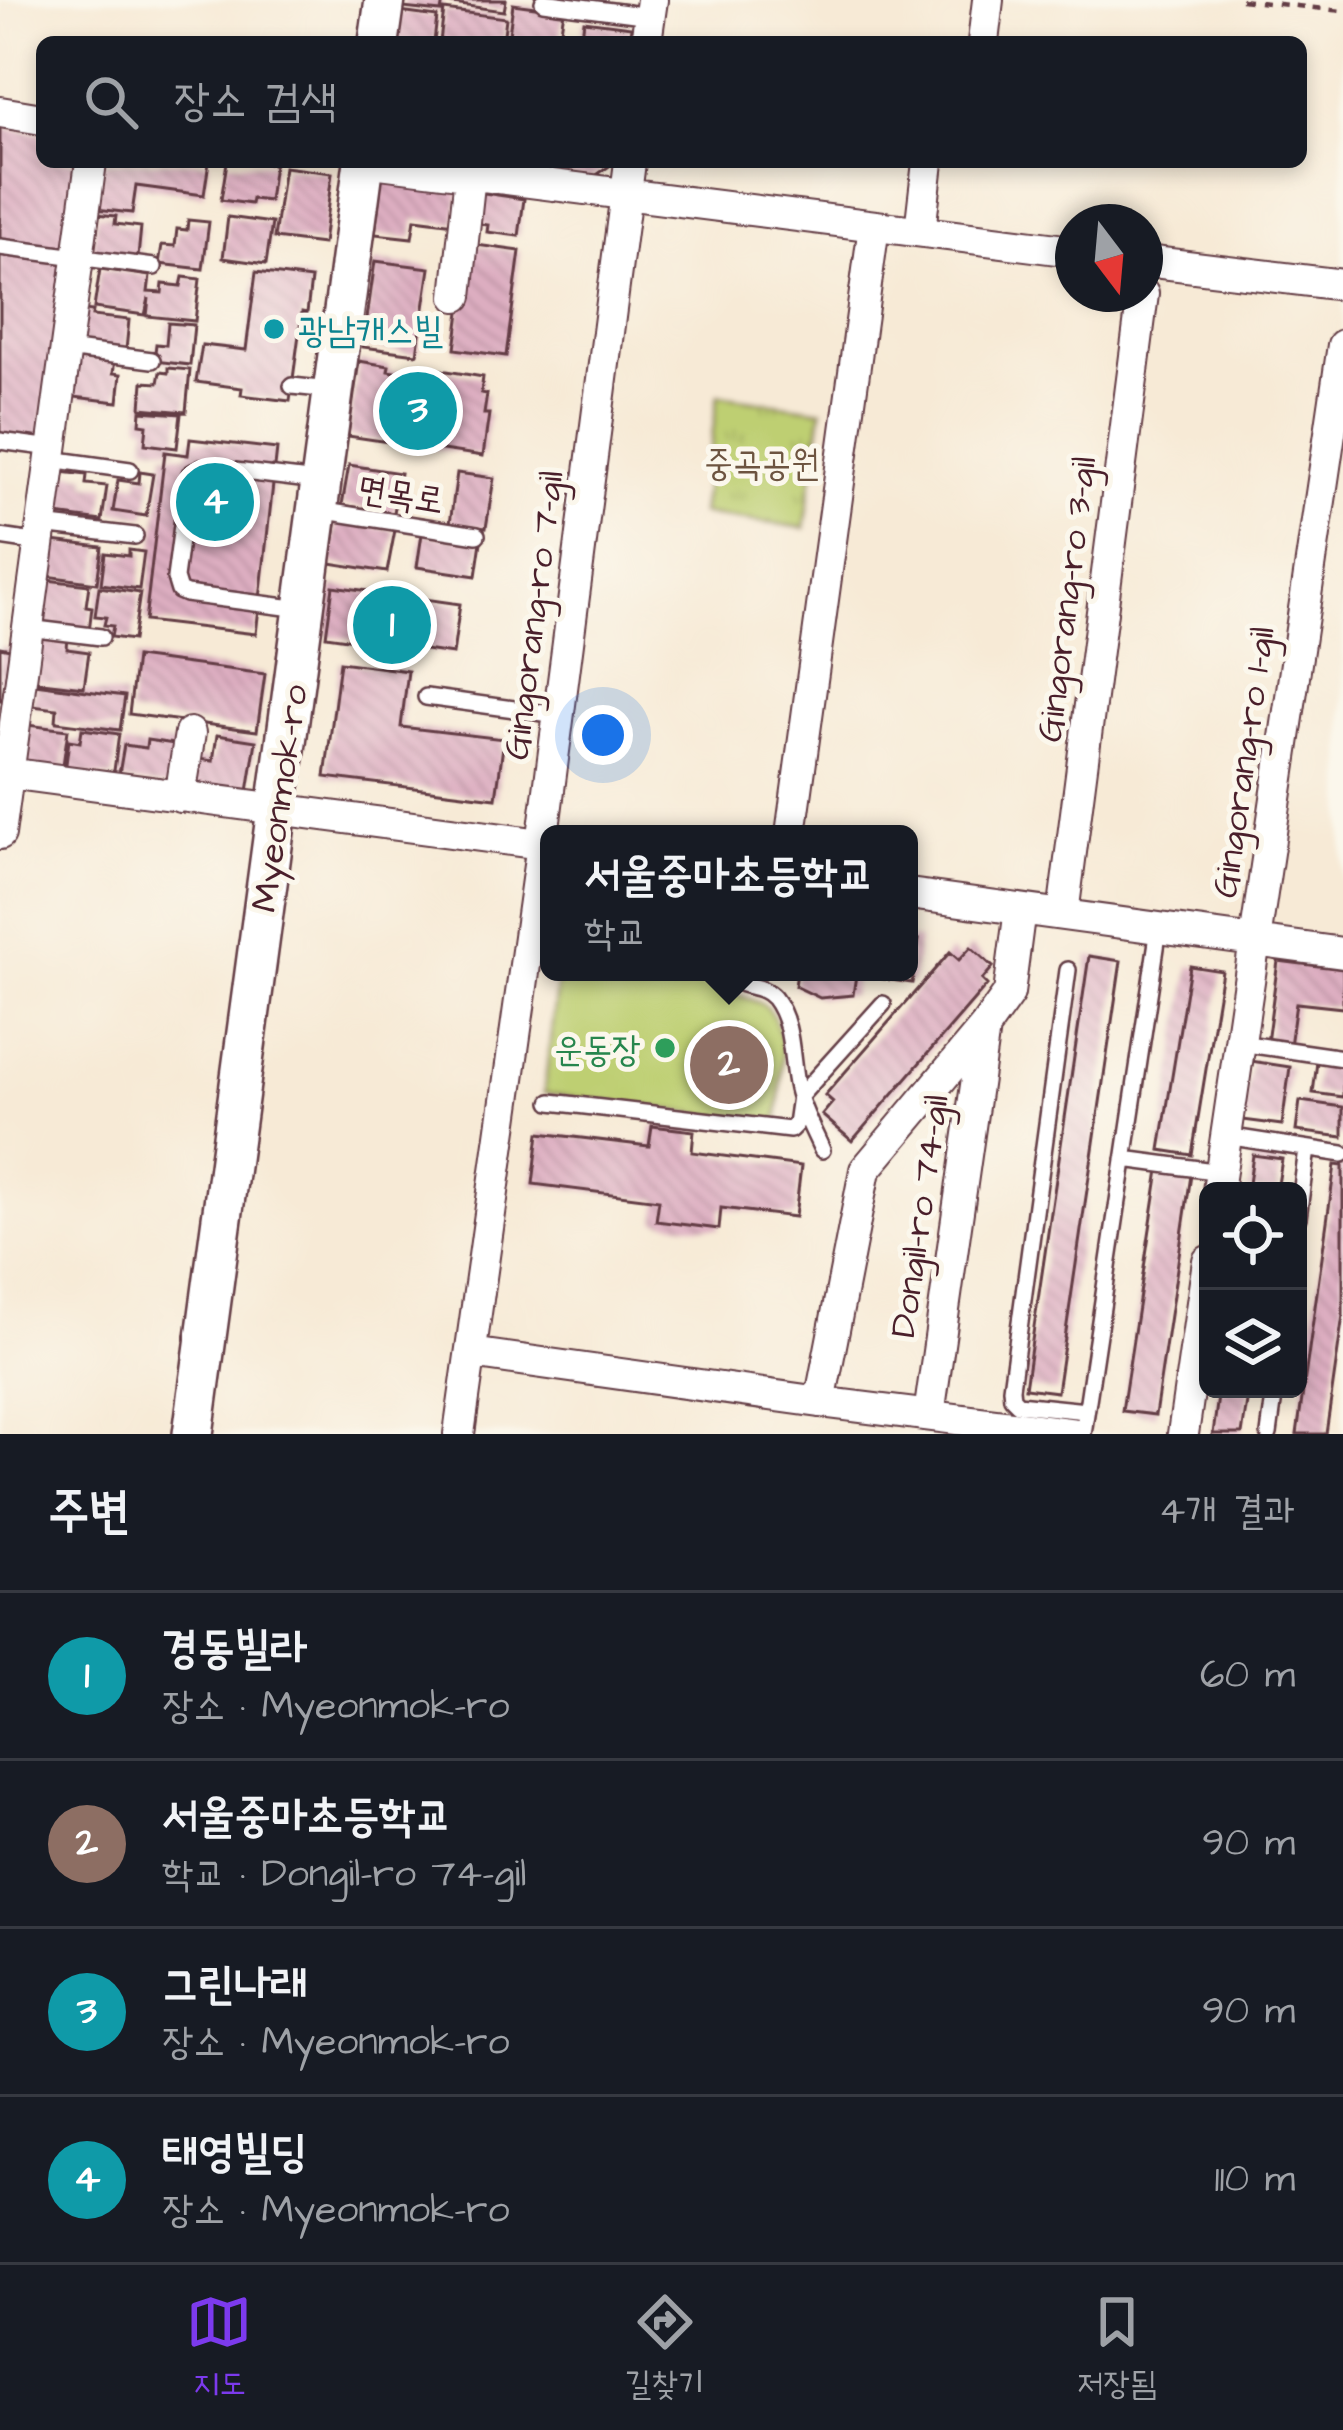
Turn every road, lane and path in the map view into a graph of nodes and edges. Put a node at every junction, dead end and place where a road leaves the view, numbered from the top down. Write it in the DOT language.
graph roads {
  1 [pos="385,0"];
  2 [pos="988,0"];
  3 [pos="1241,0"];
  4 [pos="543,2"];
  5 [pos="1343,11"];
  6 [pos="649,19"];
  7 [pos="380,36"];
  8 [pos="984,36"];
  9 [pos="0,112"];
  10 [pos="36,117"];
  11 [pos="90,168"];
  12 [pos="367,168"];
  13 [pos="415,168"];
  14 [pos="629,168"];
  15 [pos="927,168"];
  16 [pos="511,171"];
  17 [pos="470,175"];
  18 [pos="626,194"];
  19 [pos="874,226"];
  20 [pos="920,231"];
  21 [pos="0,247"];
  22 [pos="1055,249"];
  23 [pos="78,257"];
  24 [pos="154,267"];
  25 [pos="1163,269"];
  26 [pos="1343,285"];
  27 [pos="457,296"];
  28 [pos="1141,312"];
  29 [pos="1343,345"];
  30 [pos="65,350"];
  31 [pos="152,360"];
  32 [pos="292,386"];
  33 [pos="333,391"];
  34 [pos="0,441"];
  35 [pos="51,454"];
  36 [pos="130,470"];
  37 [pos="319,496"];
  38 [pos="41,534"];
  39 [pos="476,535"];
  40 [pos="135,536"];
  41 [pos="0,537"];
  42 [pos="304,609"];
  43 [pos="101,637"];
  44 [pos="18,639"];
  45 [pos="426,697"];
  46 [pos="559,715"];
  47 [pos="190,734"];
  48 [pos="4,773"];
  49 [pos="180,797"];
  50 [pos="276,810"];
  51 [pos="549,825"];
  52 [pos="792,825"];
  53 [pos="0,834"];
  54 [pos="540,847"];
  55 [pos="540,895"];
  56 [pos="918,895"];
  57 [pos="1020,909"];
  58 [pos="1063,914"];
  59 [pos="1159,928"];
  60 [pos="1255,943"];
  61 [pos="1343,953"];
  62 [pos="1068,970"];
  63 [pos="734,981"];
  64 [pos="883,1004"];
  65 [pos="984,1028"];
  66 [pos="1240,1043"];
  67 [pos="1343,1058"];
  68 [pos="800,1096"];
  69 [pos="551,1102"];
  70 [pos="1226,1136"];
  71 [pos="1307,1149"];
  72 [pos="822,1150"];
  73 [pos="1343,1154"];
  74 [pos="1124,1160"];
  75 [pos="1220,1182"];
  76 [pos="1303,1182"];
  77 [pos="1204,1290"];
  78 [pos="471,1353"];
  79 [pos="1274,1398"];
  80 [pos="820,1402"];
  81 [pos="929,1415"];
  82 [pos="1082,1426"];
  83 [pos="193,1434"];
  84 [pos="459,1434"];
  85 [pos="1183,1434"];
  86 [pos="1269,1434"];
  1 -- 7 [label="street"];
  2 -- 8 [label="street"];
  3 -- 5 [label="path"];
  4 -- 6 [label="lane"];
  9 -- 10 [label="street"];
  11 -- 23 [label="street"];
  12 -- 33 [label="street, Myeonmok-ro"];
  13 -- 17 [label="street"];
  14 -- 18 [label="street, Gingorang-ro 7-gil"];
  15 -- 20 [label="street"];
  16 -- 17 [label="street"];
  16 -- 18 [label="street"];
  17 -- 27 [label="street"];
  18 -- 19 [label="street"];
  18 -- 46 [label="street, Gingorang-ro 7-gil"];
  19 -- 20 [label="street"];
  19 -- 52 [label="street"];
  20 -- 22 [label="street"];
  21 -- 23 [label="lane"];
  23 -- 24 [label="lane"];
  23 -- 30 [label="street"];
  25 -- 26 [label="street"];
  28 -- 58 [label="street, Gingorang-ro 3-gil"];
  29 -- 60 [label="street, Gingorang-ro 1-gil"];
  30 -- 31 [label="lane"];
  30 -- 35 [label="street"];
  32 -- 33 [label="lane"];
  33 -- 37 [label="street, Myeonmok-ro"];
  34 -- 35 [label="lane"];
  35 -- 36 [label="lane"];
  35 -- 38 [label="street"];
  37 -- 39 [label="lane, 면목로"];
  37 -- 42 [label="street, Myeonmok-ro"];
  37 -- 42 [label="lane, 면목로"];
  38 -- 40 [label="lane"];
  38 -- 41 [label="lane"];
  38 -- 44 [label="street"];
  42 -- 50 [label="street, Myeonmok-ro"];
  43 -- 44 [label="lane"];
  44 -- 48 [label="street"];
  45 -- 46 [label="lane"];
  46 -- 51 [label="street, Gingorang-ro 7-gil"];
  47 -- 49 [label="street"];
  48 -- 49 [label="street"];
  48 -- 53 [label="street"];
  49 -- 50 [label="street"];
  50 -- 54 [label="street"];
  50 -- 83 [label="street, Myeonmok-ro"];
  55 -- 78 [label="street, Gingorang-ro 7-gil"];
  56 -- 57 [label="street"];
  57 -- 58 [label="street"];
  57 -- 65 [label="street"];
  58 -- 59 [label="street"];
  59 -- 60 [label="street"];
  59 -- 74 [label="lane"];
  60 -- 61 [label="street"];
  60 -- 66 [label="street, Gingorang-ro 1-gil"];
  62 -- 82 [label="lane"];
  63 -- 68 [label="lane"];
  64 -- 68 [label="lane"];
  65 -- 80 [label="street, Dongil-ro 74-gil"];
  65 -- 81 [label="street, Dongil-ro 74-gil"];
  66 -- 67 [label="lane"];
  66 -- 70 [label="street, Gingorang-ro 1-gil"];
  68 -- 69 [label="lane"];
  68 -- 72 [label="lane"];
  70 -- 71 [label="lane"];
  70 -- 75 [label="street, Gingorang-ro 1-gil"];
  71 -- 73 [label="lane"];
  71 -- 76 [label="lane"];
  74 -- 75 [label="lane"];
  74 -- 82 [label="lane"];
  77 -- 85 [label="street"];
  78 -- 80 [label="street"];
  78 -- 84 [label="street, Gingorang-ro 7-gil"];
  79 -- 86 [label="lane"];
  80 -- 81 [label="street"];
  81 -- 82 [label="street"];
}
